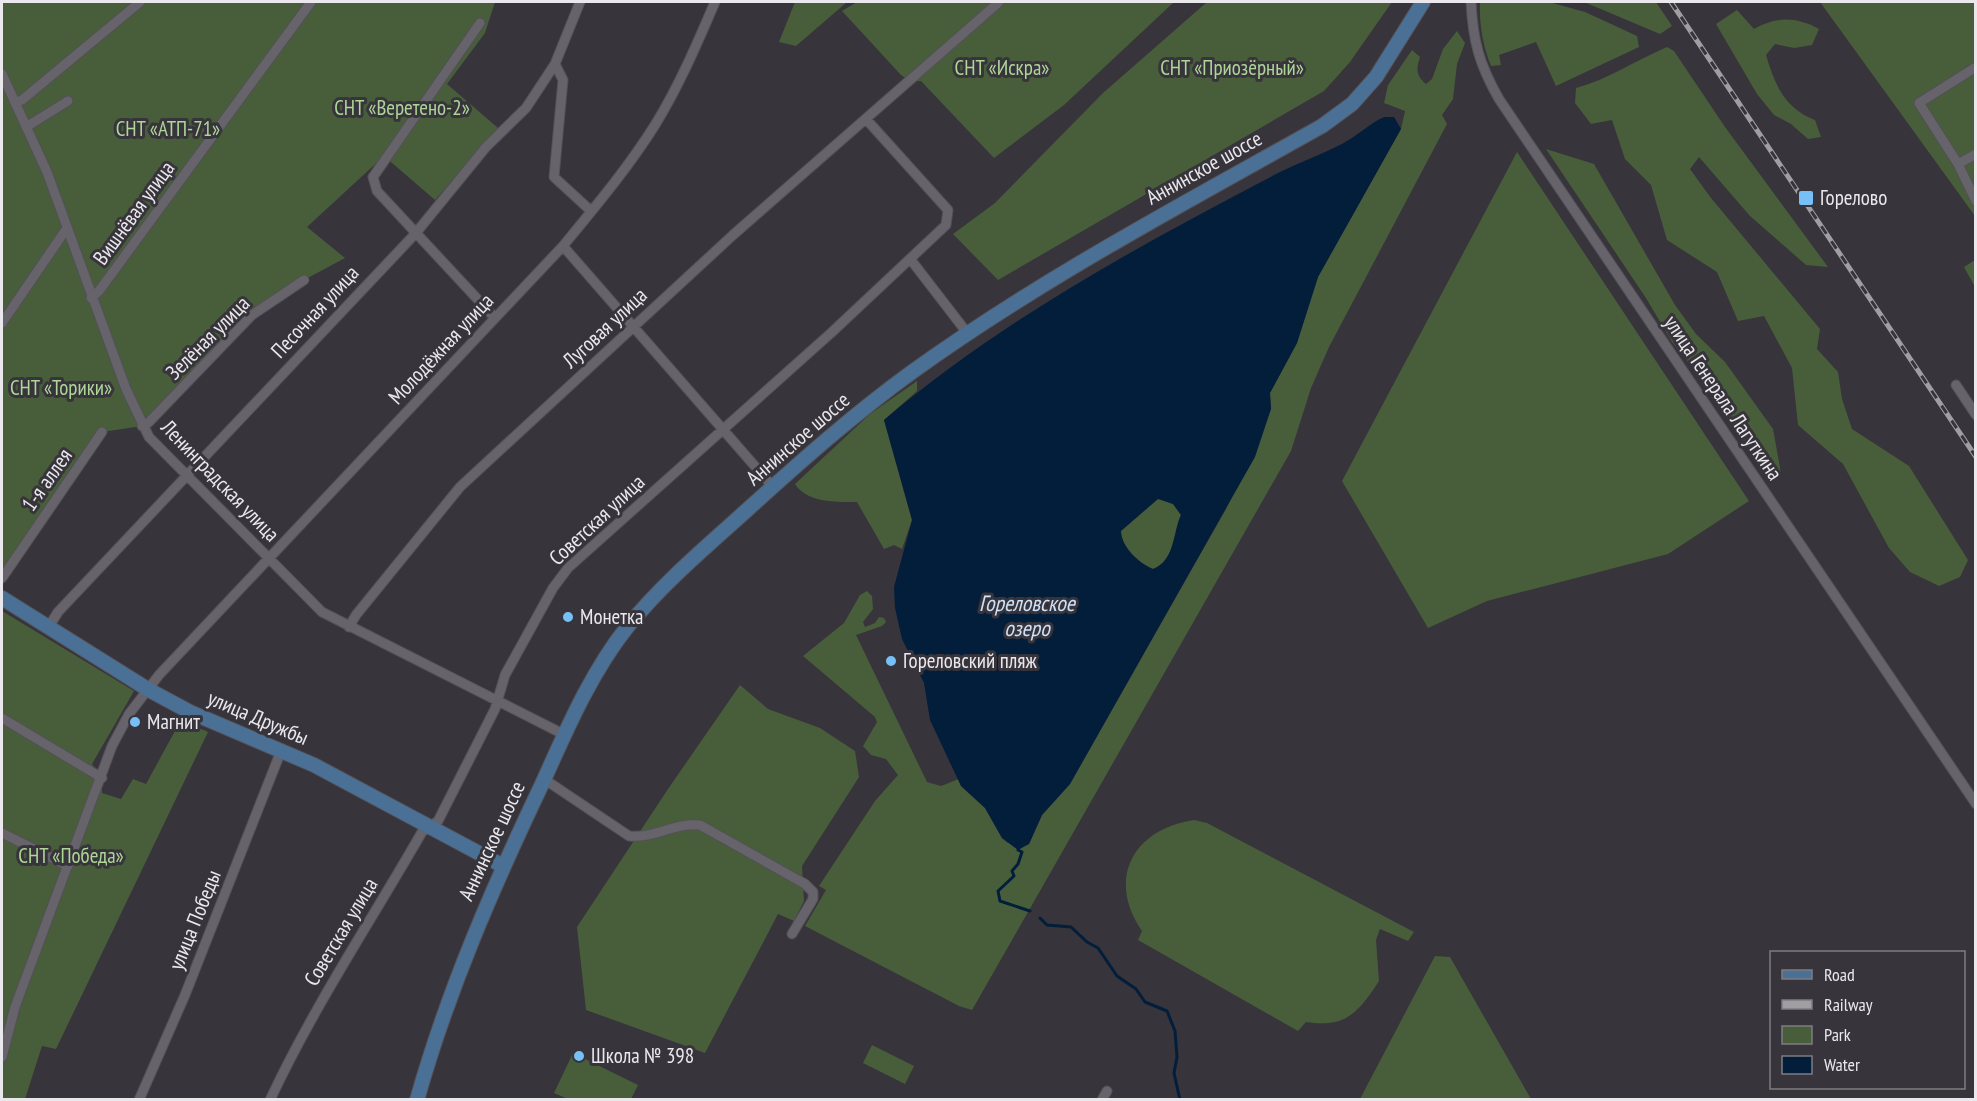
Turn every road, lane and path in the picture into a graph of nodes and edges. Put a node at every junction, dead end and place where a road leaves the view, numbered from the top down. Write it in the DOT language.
graph roads {
  1 [pos="140,2"];
  2 [pos="311,2"];
  3 [pos="580,2"];
  4 [pos="715,2"];
  5 [pos="999,2"];
  6 [pos="1423,2"];
  7 [pos="1471,2"];
  8 [pos="480,23"];
  9 [pos="555,64"];
  10 [pos="1976,67"];
  11 [pos="2,78"];
  12 [pos="68,100"];
  13 [pos="16,102"];
  14 [pos="866,119"];
  15 [pos="26,128"];
  16 [pos="1976,154"];
  17 [pos="1958,164"];
  18 [pos="1976,201"];
  19 [pos="591,211"];
  20 [pos="67,228"];
  21 [pos="415,234"];
  22 [pos="563,246"];
  23 [pos="911,260"];
  24 [pos="304,280"];
  25 [pos="91,298"];
  26 [pos="495,318"];
  27 [pos="2,323"];
  28 [pos="633,326"];
  29 [pos="968,334"];
  30 [pos="1956,385"];
  31 [pos="1976,416"];
  32 [pos="142,426"];
  33 [pos="723,429"];
  34 [pos="102,432"];
  35 [pos="187,475"];
  36 [pos="773,487"];
  37 [pos="269,558"];
  38 [pos="2,578"];
  39 [pos="2,598"];
  40 [pos="349,627"];
  41 [pos="48,628"];
  42 [pos="149,690"];
  43 [pos="497,702"];
  44 [pos="2,718"];
  45 [pos="565,735"];
  46 [pos="281,751"];
  47 [pos="102,778"];
  48 [pos="544,779"];
  49 [pos="1976,804"];
  50 [pos="430,828"];
  51 [pos="2,833"];
  52 [pos="68,866"];
  53 [pos="503,866"];
  54 [pos="792,934"];
  55 [pos="2,1057"];
  56 [pos="139,1100"];
  57 [pos="270,1100"];
  58 [pos="417,1100"];
  1 -- 13 [label="street"];
  2 -- 25 [label="street, Вишнёвая улица"];
  3 -- 9 [label="street, Песочная улица"];
  4 -- 19 [label="street, Молодёжная улица"];
  5 -- 14 [label="street, Луговая улица"];
  6 -- 29 [label="main road, Аннинское шоссе"];
  7 -- 49 [label="street, улица Генерала Лагуткина"];
  8 -- 21 [label="street"];
  9 -- 19 [label="street"];
  9 -- 21 [label="street, Песочная улица"];
  10 -- 17 [label="street"];
  11 -- 13 [label="street, Ленинградская улица"];
  12 -- 15 [label="street"];
  13 -- 15 [label="street, Ленинградская улица"];
  14 -- 23 [label="street, Советская улица"];
  14 -- 28 [label="street, Луговая улица"];
  15 -- 20 [label="street, Ленинградская улица"];
  16 -- 17 [label="street"];
  17 -- 18 [label="street"];
  19 -- 22 [label="street, Молодёжная улица"];
  20 -- 25 [label="street, Ленинградская улица"];
  20 -- 27 [label="street"];
  21 -- 26 [label="street"];
  21 -- 35 [label="street, Песочная улица"];
  22 -- 26 [label="street, Молодёжная улица"];
  22 -- 28 [label="street"];
  23 -- 29 [label="street"];
  23 -- 33 [label="street, Советская улица"];
  24 -- 32 [label="street, Зелёная улица"];
  25 -- 32 [label="street, Ленинградская улица"];
  26 -- 37 [label="street, Молодёжная улица"];
  28 -- 33 [label="street"];
  28 -- 40 [label="street, Луговая улица"];
  29 -- 36 [label="main road, Аннинское шоссе"];
  30 -- 31 [label="street"];
  32 -- 35 [label="street, Ленинградская улица"];
  33 -- 36 [label="street"];
  33 -- 43 [label="street, Советская улица"];
  34 -- 38 [label="street, 1-я аллея"];
  35 -- 37 [label="street, Ленинградская улица"];
  35 -- 41 [label="street, Песочная улица"];
  36 -- 45 [label="main road, Аннинское шоссе"];
  37 -- 40 [label="street, Ленинградская улица"];
  37 -- 42 [label="street, Молодёжная улица"];
  39 -- 41 [label="main road, улица Дружбы"];
  40 -- 43 [label="street, Ленинградская улица"];
  41 -- 42 [label="main road, улица Дружбы"];
  42 -- 46 [label="main road, улица Дружбы"];
  42 -- 47 [label="street, Молодёжная улица"];
  43 -- 45 [label="street, Ленинградская улица"];
  43 -- 50 [label="street, Советская улица"];
  44 -- 47 [label="street"];
  45 -- 48 [label="main road, Аннинское шоссе"];
  46 -- 50 [label="main road, улица Дружбы"];
  46 -- 56 [label="street, улица Победы"];
  47 -- 52 [label="street, Молодёжная улица"];
  48 -- 53 [label="main road, Аннинское шоссе"];
  48 -- 54 [label="street"];
  50 -- 53 [label="main road, улица Дружбы"];
  50 -- 57 [label="street, Советская улица"];
  51 -- 52 [label="street"];
  52 -- 55 [label="street, Молодёжная улица"];
  53 -- 58 [label="main road, Аннинское шоссе"];
}
